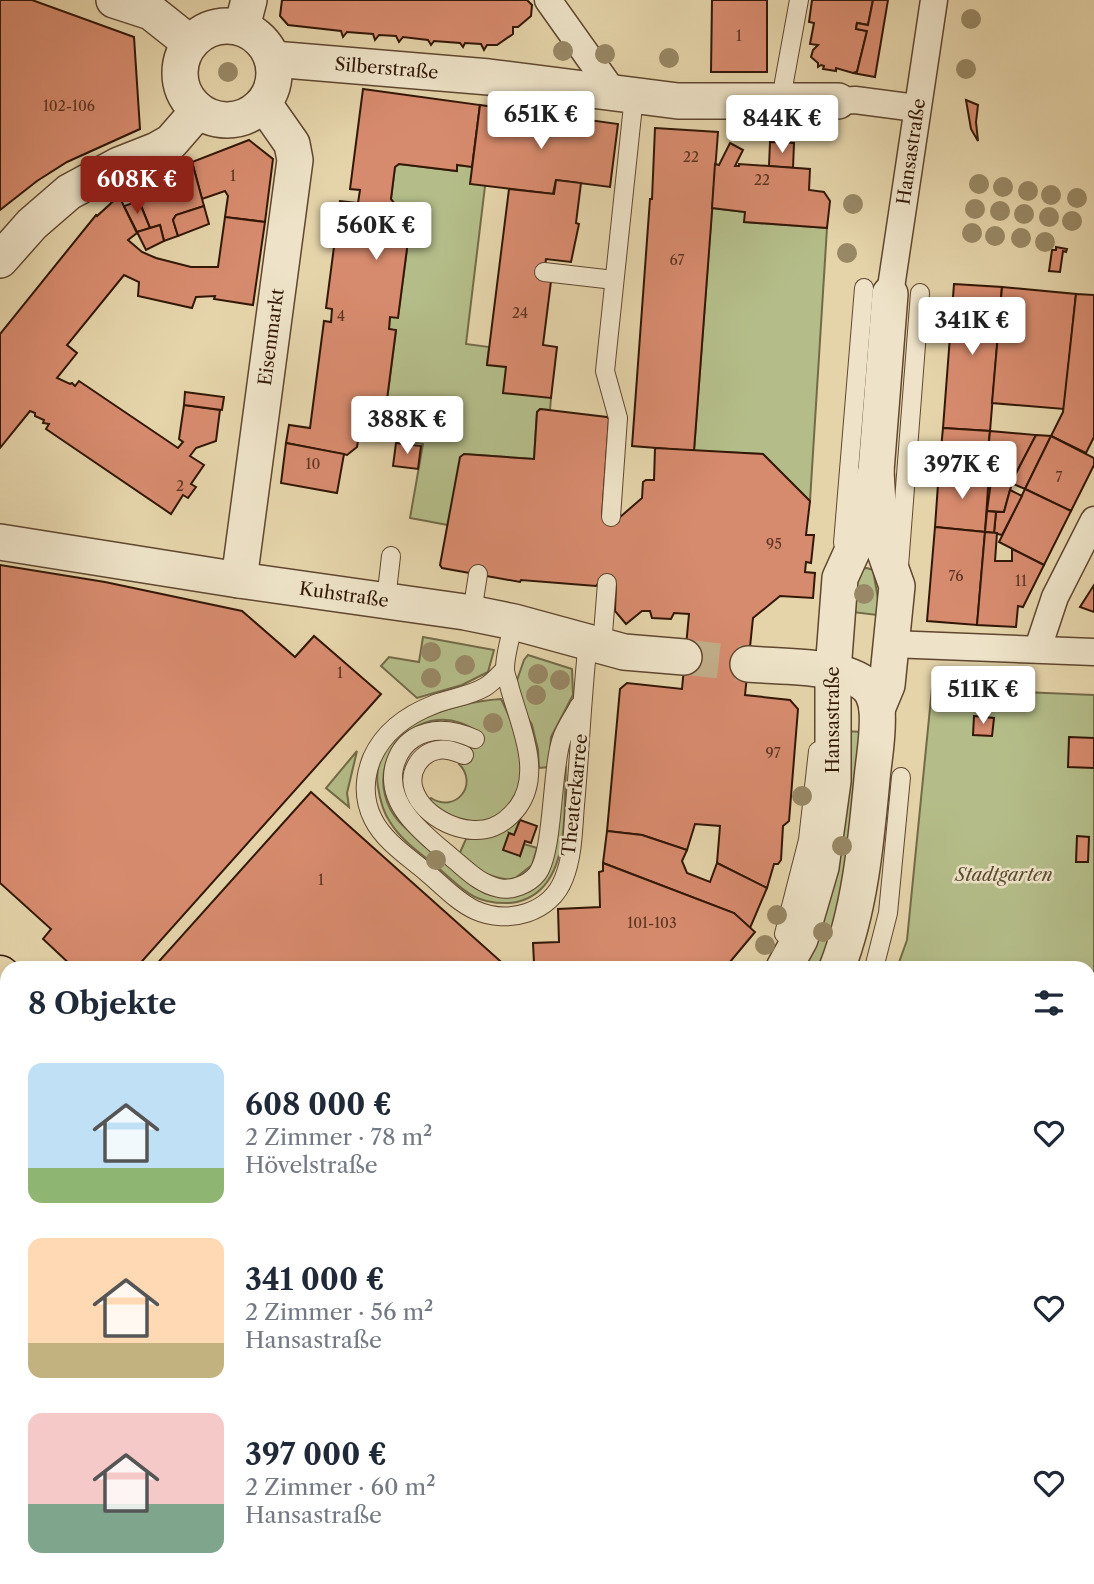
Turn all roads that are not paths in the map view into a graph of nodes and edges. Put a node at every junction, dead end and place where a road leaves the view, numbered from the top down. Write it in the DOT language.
graph roads {
  1 [pos="114,0"];
  2 [pos="548,0"];
  3 [pos="799,0"];
  4 [pos="934,0"];
  5 [pos="152,6"];
  6 [pos="245,14"];
  7 [pos="190,43"];
  8 [pos="273,60"];
  9 [pos="624,95"];
  10 [pos="784,100"];
  11 [pos="838,101"];
  12 [pos="264,104"];
  13 [pos="916,108"];
  14 [pos="198,111"];
  15 [pos="0,260"];
  16 [pos="544,272"];
  17 [pos="614,280"];
  18 [pos="891,291"];
  19 [pos="876,471"];
  20 [pos="611,517"];
  21 [pos="1094,520"];
  22 [pos="0,542"];
  23 [pos="391,556"];
  24 [pos="478,574"];
  25 [pos="840,578"];
  26 [pos="239,580"];
  27 [pos="607,583"];
  28 [pos="897,586"];
  29 [pos="386,600"];
  30 [pos="472,613"];
  31 [pos="514,621"];
  32 [pos="595,643"];
  33 [pos="891,644"];
  34 [pos="1038,648"];
  35 [pos="1094,652"];
  36 [pos="684,657"];
  37 [pos="748,664"];
  38 [pos="505,669"];
  39 [pos="857,687"];
  40 [pos="581,702"];
  41 [pos="475,739"];
  42 [pos="818,751"];
  43 [pos="464,755"];
  44 [pos="901,777"];
  45 [pos="777,961"];
  46 [pos="788,961"];
  47 [pos="840,961"];
  48 [pos="876,961"];
  1 -- 5 [label="street"];
  2 -- 9 [label="street"];
  3 -- 10 [label="lane"];
  4 -- 13 [label="street, Hansastraße"];
  5 -- 7 [label="street"];
  6 -- 7 [label="street"];
  6 -- 8 [label="street"];
  7 -- 14 [label="street"];
  8 -- 9 [label="street, Silberstraße"];
  8 -- 12 [label="street"];
  9 -- 10 [label="street, Silberstraße"];
  9 -- 17 [label="lane"];
  10 -- 11 [label="street, Silberstraße"];
  11 -- 13 [label="street, Silberstraße"];
  12 -- 14 [label="street"];
  12 -- 26 [label="street, Eisenmarkt"];
  13 -- 18 [label="street, Hansastraße"];
  14 -- 15 [label="street"];
  16 -- 17 [label="lane"];
  17 -- 20 [label="lane"];
  18 -- 19 [label="street, Hansastraße"];
  18 -- 25 [label="lane"];
  18 -- 28 [label="lane"];
  19 -- 25 [label="street, Hansastraße"];
  19 -- 28 [label="street, Hansastraße"];
  21 -- 34 [label="street"];
  22 -- 26 [label="street, Kuhstraße"];
  23 -- 29 [label="lane"];
  24 -- 30 [label="lane"];
  25 -- 39 [label="street, Hansastraße"];
  26 -- 29 [label="street, Kuhstraße"];
  27 -- 32 [label="lane, Theaterkarree"];
  28 -- 33 [label="street, Hansastraße"];
  29 -- 30 [label="street, Kuhstraße"];
  30 -- 31 [label="street, Kuhstraße"];
  31 -- 32 [label="street, Kuhstraße"];
  31 -- 38 [label="lane"];
  32 -- 36 [label="street, Kuhstraße"];
  32 -- 40 [label="lane, Theaterkarree"];
  33 -- 34 [label="street"];
  33 -- 39 [label="street, Hansastraße"];
  34 -- 35 [label="street"];
  37 -- 39 [label="street"];
  38 -- 40 [label="lane, Theaterkarree"];
  38 -- 43 [label="lane"];
  39 -- 46 [label="street, Hansastraße"];
  39 -- 47 [label="street, Hansastraße"];
  40 -- 41 [label="lane, Theaterkarree"];
  42 -- 45 [label="lane"];
  44 -- 48 [label="lane"];
}
